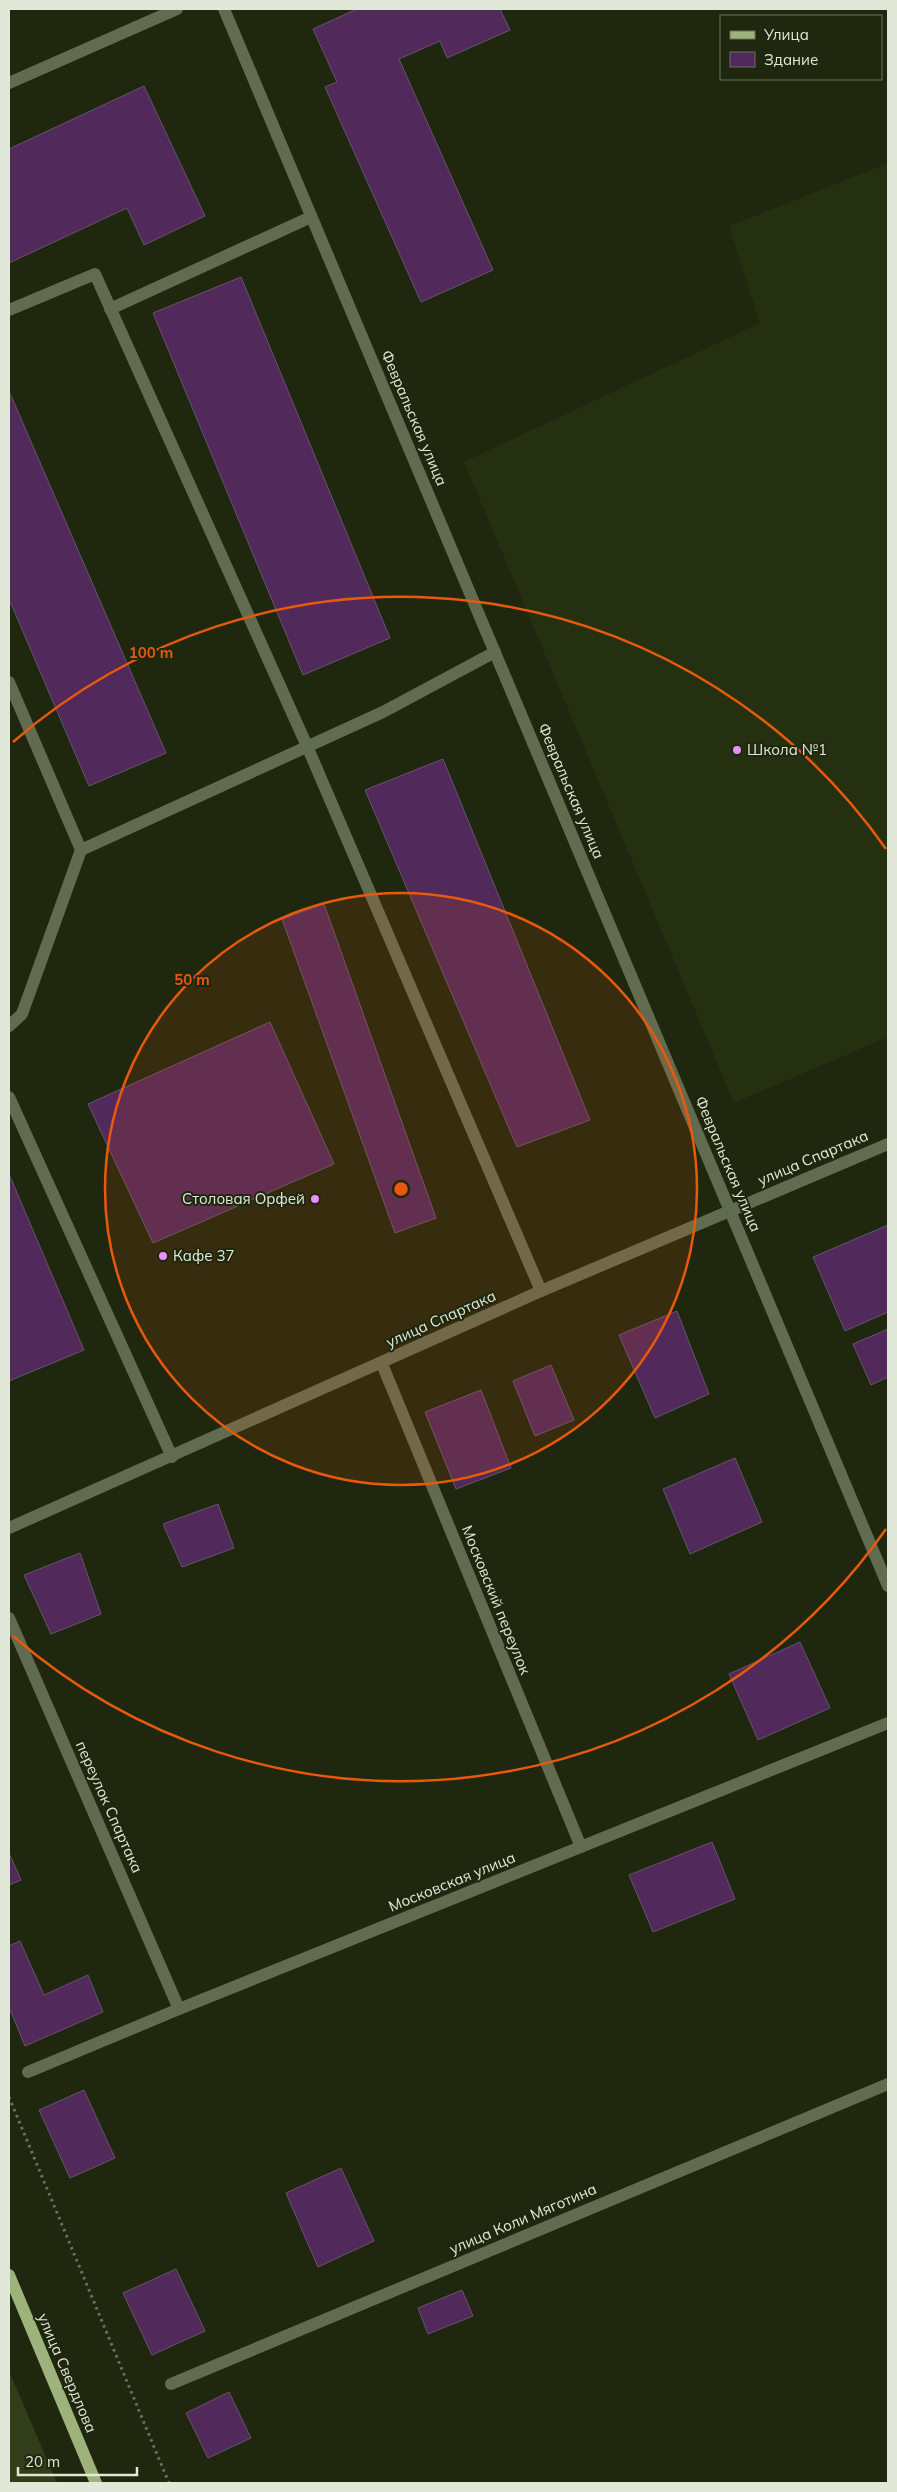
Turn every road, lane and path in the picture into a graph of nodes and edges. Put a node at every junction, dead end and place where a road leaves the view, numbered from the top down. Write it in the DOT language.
graph roads {
  1 [pos="176,9"];
  2 [pos="224,9"];
  3 [pos="9,83"];
  4 [pos="311,217"];
  5 [pos="110,309"];
  6 [pos="9,310"];
  7 [pos="495,652"];
  8 [pos="9,682"];
  9 [pos="307,746"];
  10 [pos="81,850"];
  11 [pos="9,1026"];
  12 [pos="9,1097"];
  13 [pos="888,1144"];
  14 [pos="731,1211"];
  15 [pos="542,1291"];
  16 [pos="382,1364"];
  17 [pos="172,1457"];
  18 [pos="9,1528"];
  19 [pos="887,1582"];
  20 [pos="9,1618"];
  21 [pos="888,1723"];
  22 [pos="581,1848"];
  23 [pos="179,2008"];
  24 [pos="28,2072"];
  25 [pos="888,2084"];
  26 [pos="9,2097"];
  27 [pos="9,2275"];
  28 [pos="171,2384"];
  29 [pos="96,2483"];
  30 [pos="169,2483"];
  1 -- 3 [label="street"];
  2 -- 4 [label="street, Февральская улица"];
  4 -- 5 [label="street"];
  4 -- 7 [label="street, Февральская улица"];
  5 -- 6 [label="street"];
  5 -- 9 [label="street"];
  7 -- 9 [label="street"];
  7 -- 14 [label="street, Февральская улица"];
  8 -- 10 [label="street"];
  9 -- 10 [label="street"];
  9 -- 15 [label="street"];
  10 -- 11 [label="street"];
  12 -- 17 [label="street"];
  13 -- 14 [label="street, улица Спартака"];
  14 -- 15 [label="street, улица Спартака"];
  14 -- 19 [label="street, Февральская улица"];
  15 -- 16 [label="street, улица Спартака"];
  16 -- 17 [label="street, улица Спартака"];
  16 -- 22 [label="street, Московский переулок"];
  17 -- 18 [label="street, улица Спартака"];
  20 -- 23 [label="street, переулок Спартака"];
  21 -- 22 [label="street, Московская улица"];
  22 -- 23 [label="street, Московская улица"];
  23 -- 24 [label="street, Московская улица"];
  25 -- 28 [label="street, улица Коли Мяготина"];
  26 -- 30 [label="path"];
  27 -- 29 [label="main road, улица Свердлова"];
}
